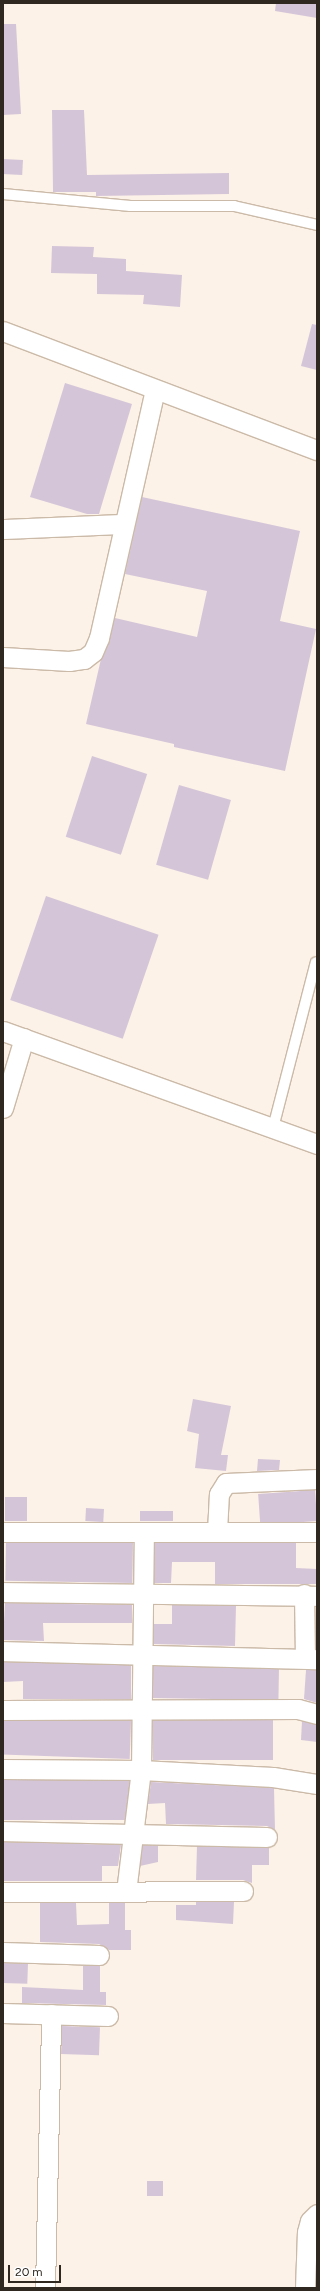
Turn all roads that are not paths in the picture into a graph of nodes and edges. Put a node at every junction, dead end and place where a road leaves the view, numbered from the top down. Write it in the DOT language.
graph roads {
  1 [pos="3,194"];
  2 [pos="317,225"];
  3 [pos="3,331"];
  4 [pos="155,390"];
  5 [pos="317,450"];
  6 [pos="123,524"];
  7 [pos="3,529"];
  8 [pos="3,657"];
  9 [pos="316,962"];
  10 [pos="3,1031"];
  11 [pos="24,1038"];
  12 [pos="3,1108"];
  13 [pos="273,1128"];
  14 [pos="317,1144"];
  15 [pos="317,1479"];
  16 [pos="217,1531"];
  17 [pos="3,1532"];
  18 [pos="317,1532"];
  19 [pos="144,1534"];
  20 [pos="3,1592"];
  21 [pos="144,1592"];
  22 [pos="310,1595"];
  23 [pos="3,1651"];
  24 [pos="143,1653"];
  25 [pos="311,1658"];
  26 [pos="3,1710"];
  27 [pos="141,1711"];
  28 [pos="317,1714"];
  29 [pos="3,1769"];
  30 [pos="141,1770"];
  31 [pos="317,1784"];
  32 [pos="3,1831"];
  33 [pos="134,1834"];
  34 [pos="267,1837"];
  35 [pos="243,1891"];
  36 [pos="3,1892"];
  37 [pos="126,1892"];
  38 [pos="3,1952"];
  39 [pos="99,1955"];
  40 [pos="3,2013"];
  41 [pos="51,2014"];
  42 [pos="108,2016"];
  43 [pos="317,2214"];
  44 [pos="45,2288"];
  45 [pos="305,2288"];
  1 -- 2 [label="lane"];
  3 -- 4 [label="street"];
  4 -- 5 [label="street"];
  4 -- 6 [label="street"];
  6 -- 7 [label="street"];
  6 -- 8 [label="street"];
  9 -- 13 [label="lane"];
  10 -- 11 [label="street"];
  11 -- 12 [label="street"];
  11 -- 13 [label="street"];
  13 -- 14 [label="street"];
  15 -- 16 [label="street"];
  16 -- 18 [label="street"];
  16 -- 19 [label="street"];
  17 -- 19 [label="street"];
  19 -- 21 [label="street"];
  20 -- 21 [label="street"];
  21 -- 22 [label="street"];
  21 -- 24 [label="street"];
  22 -- 25 [label="street"];
  23 -- 24 [label="street"];
  24 -- 25 [label="street"];
  24 -- 27 [label="street"];
  26 -- 27 [label="street"];
  27 -- 28 [label="street"];
  27 -- 30 [label="street"];
  29 -- 30 [label="street"];
  30 -- 31 [label="street"];
  30 -- 33 [label="street"];
  32 -- 33 [label="street"];
  33 -- 34 [label="street"];
  33 -- 37 [label="street"];
  35 -- 37 [label="street"];
  36 -- 37 [label="street"];
  38 -- 39 [label="street"];
  40 -- 41 [label="street"];
  41 -- 42 [label="street"];
  41 -- 44 [label="street"];
  43 -- 45 [label="street"];
}
